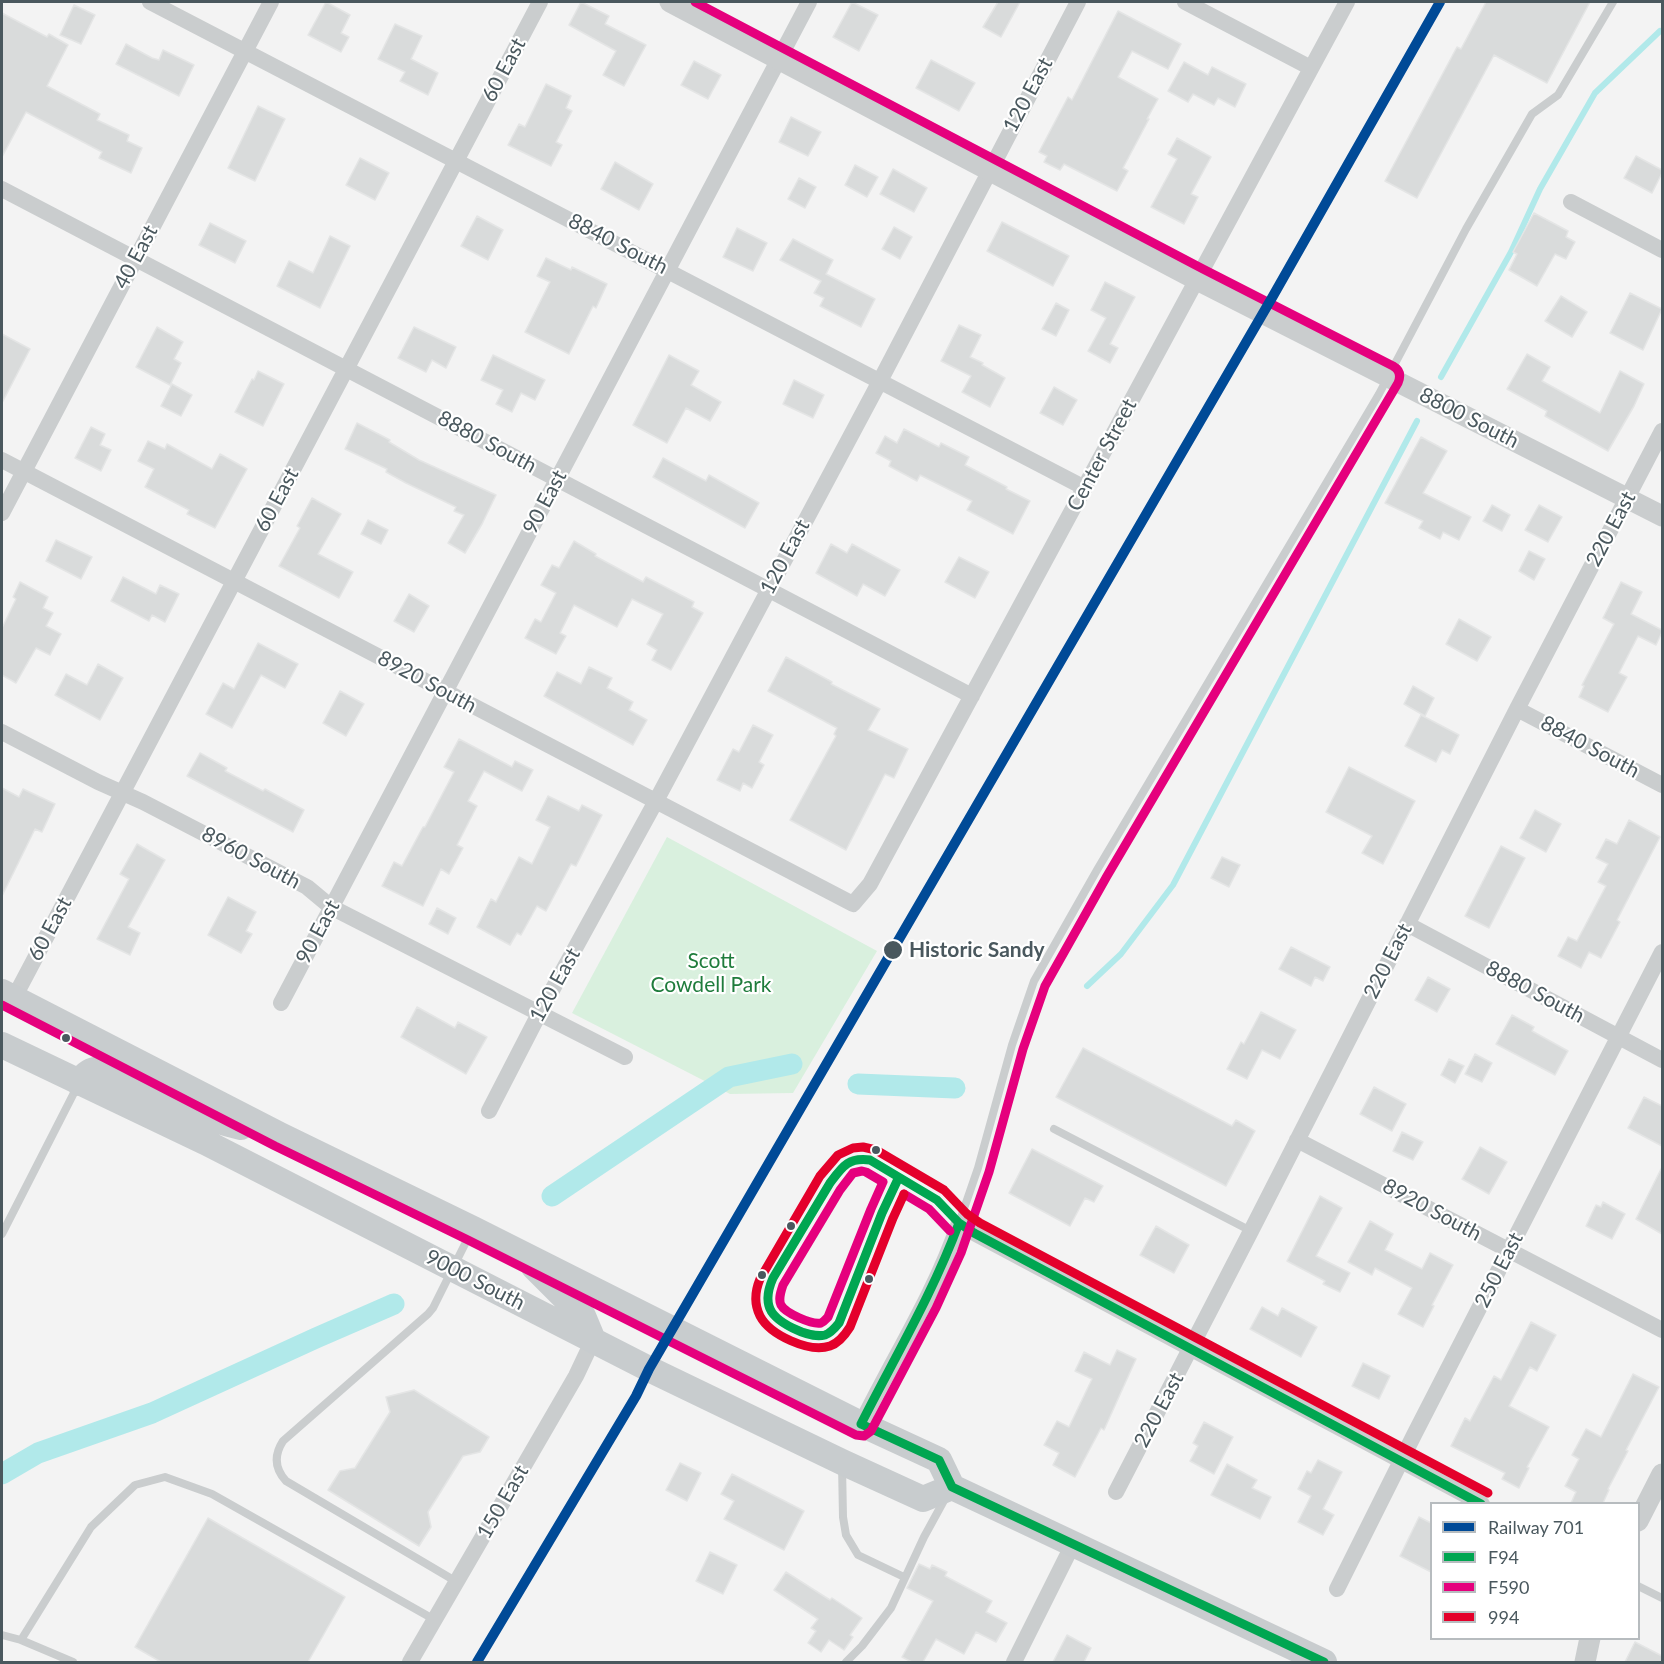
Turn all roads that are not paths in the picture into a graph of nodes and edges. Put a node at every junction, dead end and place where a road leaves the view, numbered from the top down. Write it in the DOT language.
graph roads {
  1 [pos="150,2"];
  2 [pos="271,2"];
  3 [pos="540,2"];
  4 [pos="670,2"];
  5 [pos="809,2"];
  6 [pos="1078,2"];
  7 [pos="1185,2"];
  8 [pos="1347,2"];
  9 [pos="1613,2"];
  10 [pos="245,51"];
  11 [pos="778,59"];
  12 [pos="1311,68"];
  13 [pos="456,160"];
  14 [pos="989,170"];
  15 [pos="2,189"];
  16 [pos="1571,202"];
  17 [pos="1662,250"];
  18 [pos="136,259"];
  19 [pos="667,270"];
  20 [pos="1197,280"];
  21 [pos="346,369"];
  22 [pos="1388,376"];
  23 [pos="880,381"];
  24 [pos="1662,431"];
  25 [pos="2,460"];
  26 [pos="24,472"];
  27 [pos="557,479"];
  28 [pos="1085,488"];
  29 [pos="1628,498"];
  30 [pos="2,513"];
  31 [pos="1662,516"];
  32 [pos="234,581"];
  33 [pos="768,589"];
  34 [pos="445,691"];
  35 [pos="972,696"];
  36 [pos="1517,709"];
  37 [pos="2,732"];
  38 [pos="1662,785"];
  39 [pos="122,793"];
  40 [pos="656,801"];
  41 [pos="853,904"];
  42 [pos="331,907"];
  43 [pos="1407,924"];
  44 [pos="1662,952"];
  45 [pos="8,995"];
  46 [pos="281,1003"];
  47 [pos="539,1014"];
  48 [pos="1619,1037"];
  49 [pos="2,1045"];
  50 [pos="625,1057"];
  51 [pos="1662,1060"];
  52 [pos="80,1083"];
  53 [pos="489,1111"];
  54 [pos="1054,1129"];
  55 [pos="280,1135"];
  56 [pos="1297,1140"];
  57 [pos="898,1179"];
  58 [pos="959,1222"];
  59 [pos="473,1229"];
  60 [pos="1251,1231"];
  61 [pos="2,1234"];
  62 [pos="1509,1250"];
  63 [pos="519,1252"];
  64 [pos="453,1268"];
  65 [pos="1662,1330"];
  66 [pos="593,1340"];
  67 [pos="1191,1348"];
  68 [pos="861,1424"];
  69 [pos="1400,1461"];
  70 [pos="842,1462"];
  71 [pos="1662,1474"];
  72 [pos="952,1487"];
  73 [pos="1116,1492"];
  74 [pos="1480,1502"];
  75 [pos="1640,1517"];
  76 [pos="1073,1544"];
  77 [pos="904,1577"];
  78 [pos="457,1582"];
  79 [pos="1640,1587"];
  80 [pos="1337,1588"];
  81 [pos="1662,1598"];
  82 [pos="435,1620"];
  83 [pos="2,1635"];
  84 [pos="21,1640"];
  85 [pos="1590,1640"];
  86 [pos="74,1662"];
  87 [pos="410,1662"];
  88 [pos="846,1662"];
  89 [pos="1014,1662"];
  90 [pos="1324,1662"];
  91 [pos="1585,1662"];
  1 -- 10 [label="street, 8840 South"];
  2 -- 10 [label="street, 40 East"];
  3 -- 13 [label="street, 60 East"];
  4 -- 11 [label="street, 8800 South"];
  5 -- 11 [label="street, 90 East"];
  6 -- 14 [label="street, 120 East"];
  7 -- 12 [label="street"];
  8 -- 12 [label="street, Center Street"];
  9 -- 22 [label="lane"];
  10 -- 13 [label="street, 8840 South"];
  10 -- 18 [label="street, 40 East"];
  11 -- 14 [label="street, 8800 South"];
  11 -- 19 [label="street, 90 East"];
  12 -- 20 [label="street, Center Street"];
  13 -- 19 [label="street, 8840 South"];
  13 -- 21 [label="street, 60 East"];
  14 -- 20 [label="street, 8800 South"];
  14 -- 23 [label="street, 120 East"];
  15 -- 18 [label="street, 8880 South"];
  16 -- 17 [label="street"];
  18 -- 21 [label="street, 8880 South"];
  18 -- 26 [label="street, 40 East"];
  19 -- 23 [label="street, 8840 South"];
  19 -- 27 [label="street, 90 East"];
  20 -- 22 [label="street, 8800 South"];
  20 -- 28 [label="street, Center Street"];
  21 -- 27 [label="street, 8880 South"];
  21 -- 32 [label="street, 60 East"];
  22 -- 29 [label="street, 8800 South"];
  22 -- 58 [label="lane"];
  23 -- 28 [label="street, 8840 South"];
  23 -- 33 [label="street, 120 East"];
  24 -- 29 [label="street, 220 East"];
  25 -- 26 [label="street, 8920 South"];
  26 -- 30 [label="street, 40 East"];
  26 -- 32 [label="street, 8920 South"];
  27 -- 33 [label="street, 8880 South"];
  27 -- 34 [label="street, 90 East"];
  28 -- 35 [label="street, Center Street"];
  29 -- 31 [label="street, 8800 South"];
  29 -- 36 [label="street, 220 East"];
  32 -- 34 [label="street, 8920 South"];
  32 -- 39 [label="street, 60 East"];
  33 -- 35 [label="street, 8880 South"];
  33 -- 40 [label="street, 120 East"];
  34 -- 40 [label="street, 8920 South"];
  34 -- 42 [label="street, 90 East"];
  35 -- 41 [label="street, Center Street"];
  36 -- 38 [label="street, 8840 South"];
  36 -- 43 [label="street, 220 East"];
  37 -- 39 [label="street, 8960 South"];
  39 -- 42 [label="street, 8960 South"];
  39 -- 45 [label="street, 60 East"];
  40 -- 41 [label="street, 8920 South"];
  40 -- 47 [label="street, 120 East"];
  42 -- 46 [label="street, 90 East"];
  42 -- 47 [label="street, 8960 South"];
  43 -- 48 [label="street, 8880 South"];
  43 -- 56 [label="street, 220 East"];
  44 -- 48 [label="street, 250 East"];
  45 -- 55 [label="main road, 9000 South"];
  47 -- 50 [label="street, 8960 South"];
  47 -- 53 [label="street, 120 East"];
  48 -- 51 [label="street, 8880 South"];
  48 -- 62 [label="street, 250 East"];
  49 -- 52 [label="main road, 9000 South"];
  52 -- 55 [label="main road"];
  52 -- 61 [label="lane"];
  52 -- 64 [label="main road, 9000 South"];
  54 -- 60 [label="lane"];
  55 -- 59 [label="main road, 9000 South"];
  56 -- 60 [label="street, 220 East"];
  56 -- 62 [label="street, 8920 South"];
  57 -- 57 [label="lane"];
  57 -- 58 [label="lane"];
  58 -- 67 [label="street"];
  58 -- 68 [label="street"];
  59 -- 63 [label="main road, 9000 South"];
  59 -- 64 [label="lane"];
  60 -- 67 [label="street, 220 East"];
  62 -- 65 [label="street, 8920 South"];
  62 -- 69 [label="street, 250 East"];
  63 -- 66 [label="main road"];
  63 -- 68 [label="main road, 9000 South"];
  64 -- 66 [label="main road, 9000 South"];
  64 -- 78 [label="lane"];
  66 -- 70 [label="main road, 9000 South"];
  66 -- 78 [label="street, 150 East"];
  67 -- 69 [label="street"];
  67 -- 73 [label="street, 220 East"];
  68 -- 72 [label="main road, 9000 South"];
  69 -- 74 [label="street"];
  69 -- 80 [label="street, 250 East"];
  70 -- 72 [label="main road, 9000 South"];
  70 -- 77 [label="lane"];
  71 -- 75 [label="street"];
  72 -- 76 [label="main road"];
  72 -- 77 [label="lane"];
  76 -- 89 [label="street"];
  76 -- 90 [label="main road"];
  77 -- 88 [label="lane"];
  78 -- 82 [label="street, 150 East"];
  79 -- 81 [label="lane"];
  82 -- 84 [label="lane"];
  82 -- 87 [label="street, 150 East"];
  83 -- 84 [label="lane"];
  84 -- 86 [label="lane"];
  85 -- 91 [label="street"];
}
